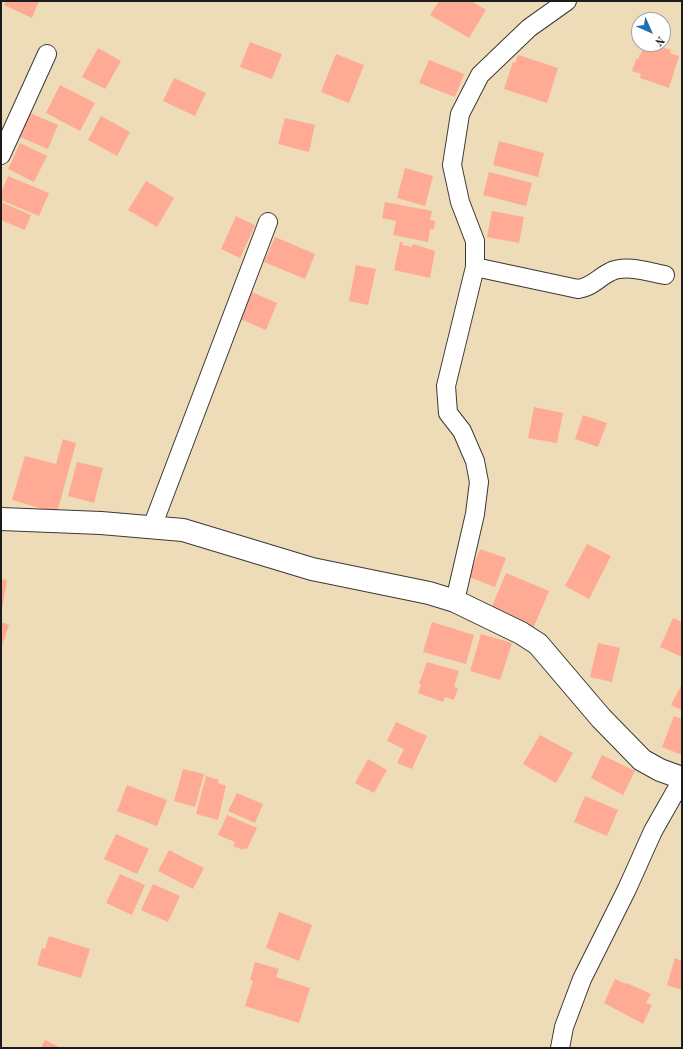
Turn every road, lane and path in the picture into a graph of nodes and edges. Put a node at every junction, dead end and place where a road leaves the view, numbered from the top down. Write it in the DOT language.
graph roads {
  1 [pos="567,1"];
  2 [pos="47,54"];
  3 [pos="1,155"];
  4 [pos="268,222"];
  5 [pos="475,267"];
  6 [pos="665,275"];
  7 [pos="1,519"];
  8 [pos="152,527"];
  9 [pos="456,601"];
  10 [pos="682,779"];
  11 [pos="560,1048"];
  1 -- 5 [label="street"];
  2 -- 3 [label="street"];
  4 -- 8 [label="street"];
  5 -- 6 [label="street"];
  5 -- 9 [label="street"];
  7 -- 8 [label="main road"];
  8 -- 9 [label="main road"];
  9 -- 10 [label="main road"];
  10 -- 11 [label="street"];
}
